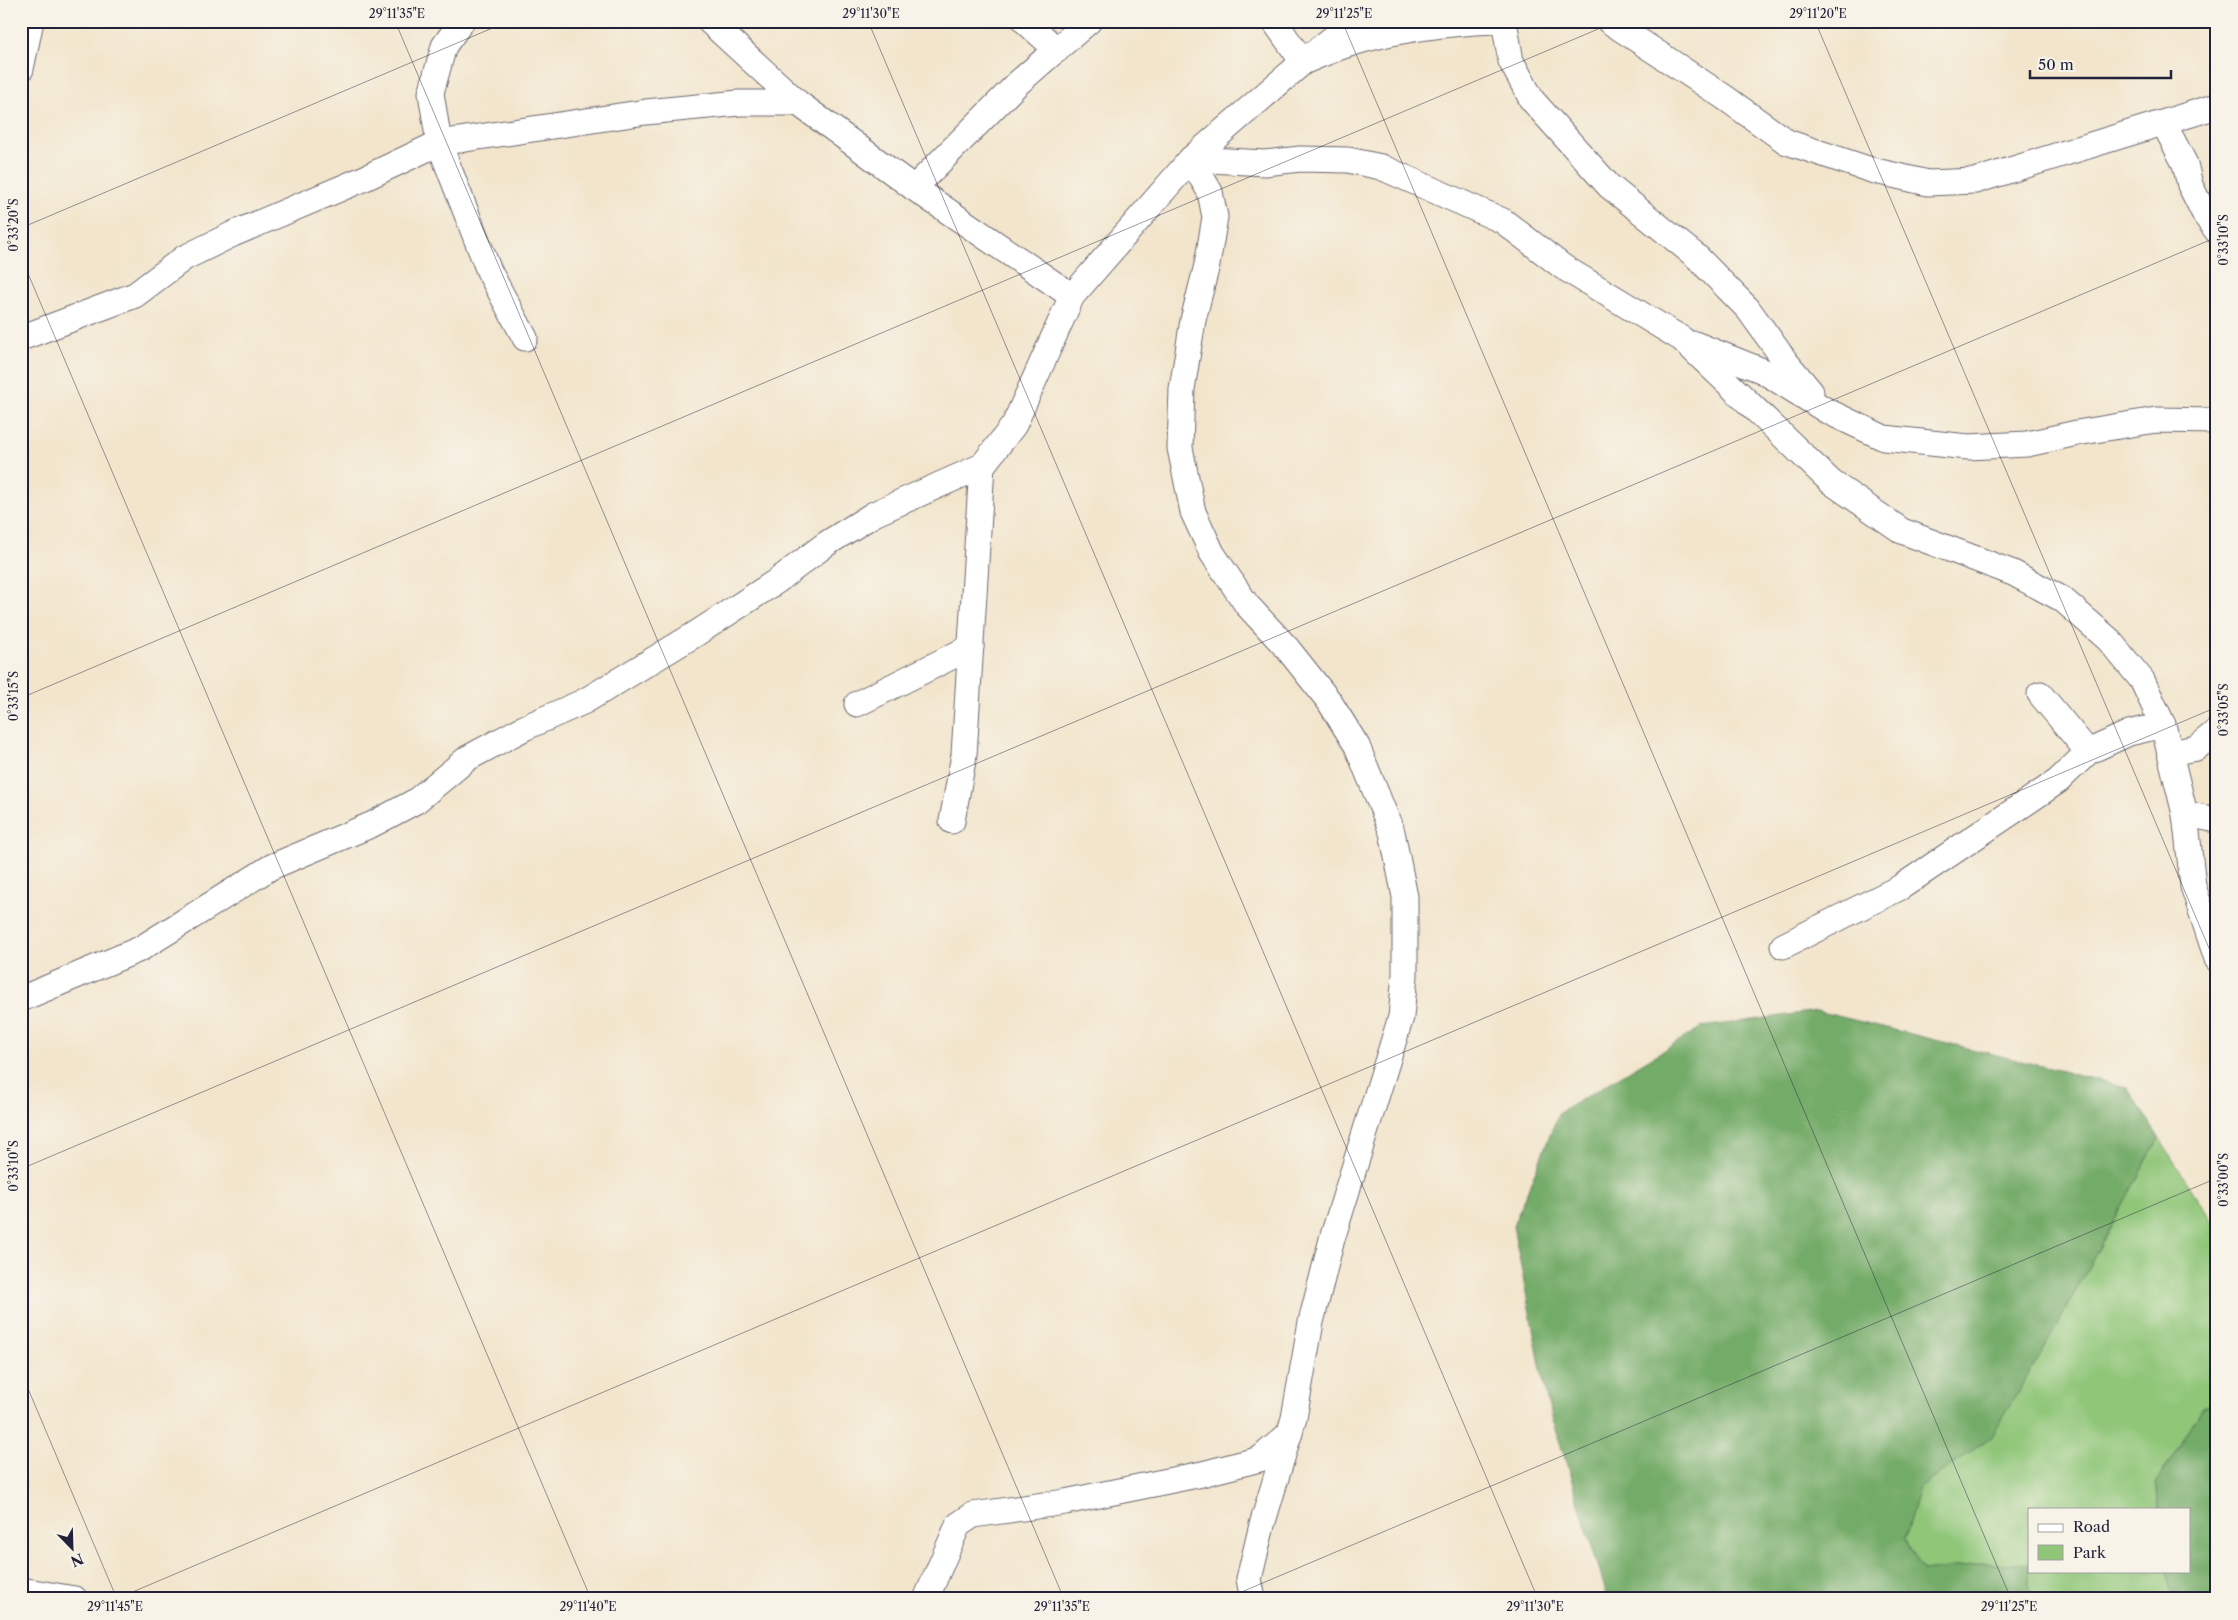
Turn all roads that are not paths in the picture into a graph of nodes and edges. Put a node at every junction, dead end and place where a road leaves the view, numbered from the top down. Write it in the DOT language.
graph roads {
  1 [pos="31,21"];
  2 [pos="462,21"];
  3 [pos="709,21"];
  4 [pos="1025,21"];
  5 [pos="1089,21"];
  6 [pos="1274,21"];
  7 [pos="1354,21"];
  8 [pos="1496,21"];
  9 [pos="1504,21"];
  10 [pos="1609,21"];
  11 [pos="1057,50"];
  12 [pos="1303,62"];
  13 [pos="21,69"];
  14 [pos="798,103"];
  15 [pos="2217,106"];
  16 [pos="2164,124"];
  17 [pos="439,143"];
  18 [pos="1191,159"];
  19 [pos="914,188"];
  20 [pos="2217,231"];
  21 [pos="1072,296"];
  22 [pos="21,338"];
  23 [pos="525,338"];
  24 [pos="1682,339"];
  25 [pos="1827,411"];
  26 [pos="2217,421"];
  27 [pos="982,466"];
  28 [pos="971,647"];
  29 [pos="2040,694"];
  30 [pos="857,704"];
  31 [pos="2162,726"];
  32 [pos="2217,732"];
  33 [pos="2088,752"];
  34 [pos="2170,753"];
  35 [pos="2185,814"];
  36 [pos="2217,820"];
  37 [pos="952,821"];
  38 [pos="1783,946"];
  39 [pos="2217,959"];
  40 [pos="21,999"];
  41 [pos="1290,1433"];
  42 [pos="21,1590"];
  43 [pos="75,1599"];
  44 [pos="926,1599"];
  45 [pos="1253,1599"];
  1 -- 13 [label="street"];
  2 -- 17 [label="street"];
  3 -- 14 [label="street"];
  4 -- 11 [label="street"];
  5 -- 11 [label="street"];
  6 -- 12 [label="street"];
  7 -- 12 [label="street"];
  8 -- 12 [label="street"];
  9 -- 25 [label="street"];
  10 -- 16 [label="street"];
  11 -- 19 [label="street"];
  12 -- 18 [label="street"];
  14 -- 17 [label="street"];
  14 -- 19 [label="street"];
  15 -- 16 [label="street"];
  16 -- 20 [label="street"];
  17 -- 22 [label="street"];
  17 -- 23 [label="street"];
  18 -- 21 [label="street"];
  18 -- 24 [label="street"];
  18 -- 41 [label="street"];
  19 -- 21 [label="street"];
  21 -- 27 [label="street"];
  24 -- 25 [label="street"];
  24 -- 31 [label="street"];
  25 -- 26 [label="street"];
  27 -- 28 [label="street"];
  27 -- 40 [label="street"];
  28 -- 30 [label="street"];
  28 -- 37 [label="street"];
  29 -- 33 [label="street"];
  31 -- 33 [label="street"];
  31 -- 34 [label="street"];
  32 -- 34 [label="street"];
  33 -- 38 [label="street"];
  34 -- 35 [label="street"];
  35 -- 36 [label="street"];
  35 -- 39 [label="street"];
  41 -- 44 [label="street"];
  41 -- 45 [label="street"];
  42 -- 43 [label="street"];
}
